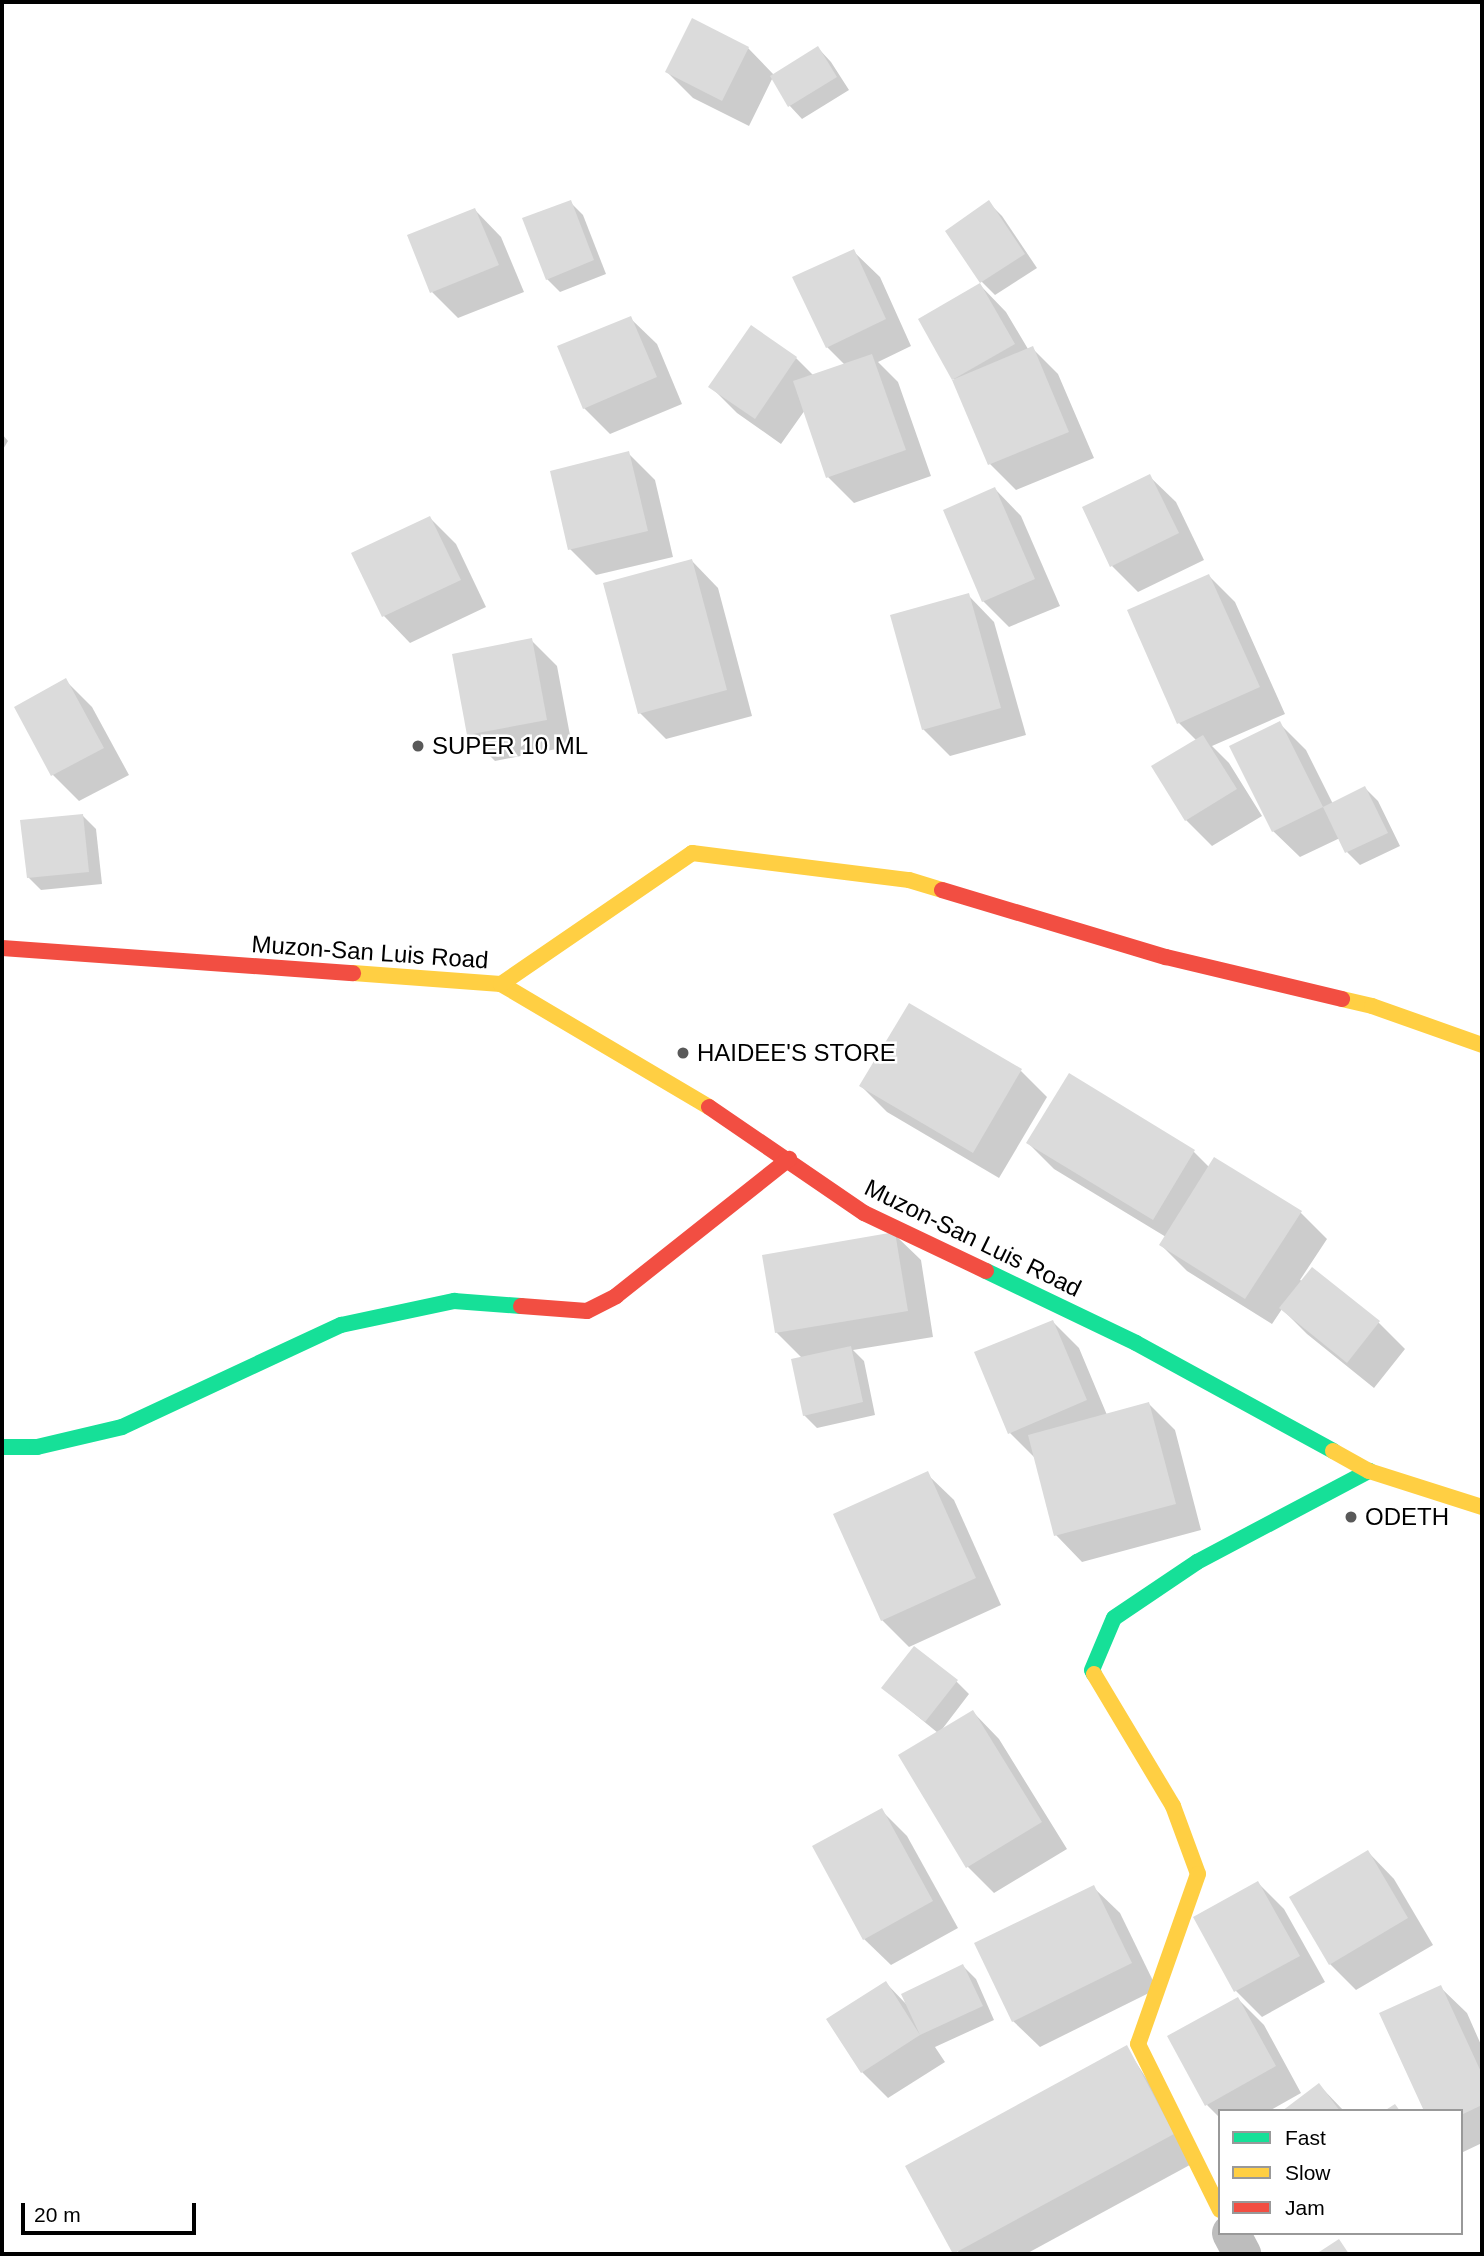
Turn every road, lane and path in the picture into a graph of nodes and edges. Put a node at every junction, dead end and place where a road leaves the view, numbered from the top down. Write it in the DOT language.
graph roads {
  1 [pos="2,948"];
  2 [pos="501,984"];
  3 [pos="1482,1045"];
  4 [pos="789,1159"];
  5 [pos="2,1447"];
  6 [pos="1369,1471"];
  7 [pos="1482,1507"];
  8 [pos="1218,2206"];
  9 [pos="1232,2235"];
  10 [pos="1242,2254"];
  1 -- 2 [label="street, Muzon-San Luis Road"];
  2 -- 3 [label="street"];
  2 -- 4 [label="street, Muzon-San Luis Road"];
  4 -- 5 [label="street"];
  4 -- 6 [label="street, Muzon-San Luis Road"];
  6 -- 7 [label="street, Muzon-San Luis Road"];
  6 -- 8 [label="street"];
  9 -- 10 [label="street"];
}
